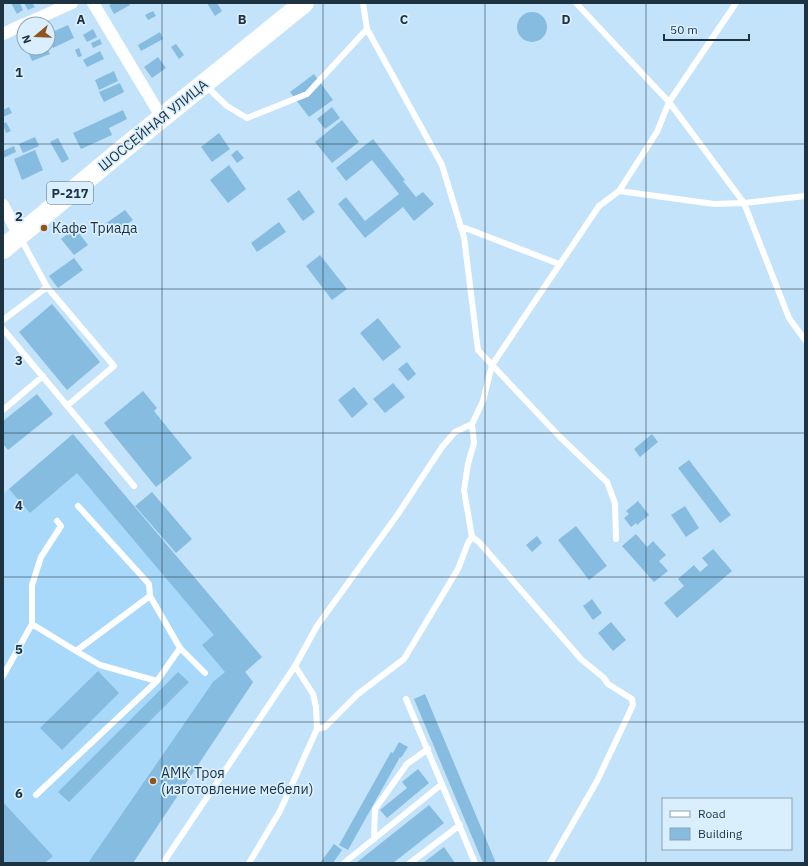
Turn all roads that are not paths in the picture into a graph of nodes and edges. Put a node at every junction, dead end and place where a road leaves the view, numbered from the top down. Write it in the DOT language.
graph roads {
  1 [pos="72,3"];
  2 [pos="93,3"];
  3 [pos="304,3"];
  4 [pos="363,3"];
  5 [pos="576,3"];
  6 [pos="736,3"];
  7 [pos="42,16"];
  8 [pos="16,28"];
  9 [pos="367,29"];
  10 [pos="3,34"];
  11 [pos="204,84"];
  12 [pos="669,102"];
  13 [pos="162,118"];
  14 [pos="619,192"];
  15 [pos="805,196"];
  16 [pos="744,203"];
  17 [pos="3,205"];
  18 [pos="460,226"];
  19 [pos="19,236"];
  20 [pos="3,249"];
  21 [pos="559,264"];
  22 [pos="47,287"];
  23 [pos="3,320"];
  24 [pos="3,329"];
  25 [pos="805,340"];
  26 [pos="492,365"];
  27 [pos="43,376"];
  28 [pos="68,405"];
  29 [pos="3,410"];
  30 [pos="472,424"];
  31 [pos="134,486"];
  32 [pos="78,506"];
  33 [pos="57,521"];
  34 [pos="472,538"];
  35 [pos="616,540"];
  36 [pos="150,596"];
  37 [pos="32,624"];
  38 [pos="180,648"];
  39 [pos="76,651"];
  40 [pos="295,666"];
  41 [pos="205,673"];
  42 [pos="3,676"];
  43 [pos="157,682"];
  44 [pos="406,699"];
  45 [pos="317,729"];
  46 [pos="428,749"];
  47 [pos="442,784"];
  48 [pos="36,795"];
  49 [pos="460,825"];
  50 [pos="374,839"];
  51 [pos="163,863"];
  52 [pos="249,863"];
  53 [pos="344,863"];
  54 [pos="410,863"];
  55 [pos="475,863"];
  56 [pos="550,863"];
  1 -- 7 [label="street"];
  2 -- 13 [label="street"];
  3 -- 11 [label="highway, ШОССЕЙНАЯ УЛИЦА / Р-217"];
  4 -- 9 [label="lane"];
  5 -- 12 [label="lane"];
  6 -- 12 [label="lane"];
  8 -- 10 [label="street"];
  9 -- 11 [label="lane"];
  9 -- 18 [label="lane"];
  11 -- 13 [label="highway, ШОССЕЙНАЯ УЛИЦА / Р-217"];
  12 -- 14 [label="lane"];
  12 -- 16 [label="lane"];
  13 -- 19 [label="highway, ШОССЕЙНАЯ УЛИЦА / Р-217"];
  14 -- 16 [label="lane"];
  14 -- 21 [label="lane"];
  15 -- 16 [label="lane"];
  16 -- 25 [label="lane"];
  17 -- 19 [label="street"];
  18 -- 21 [label="lane"];
  18 -- 26 [label="lane"];
  19 -- 20 [label="highway, ШОССЕЙНАЯ УЛИЦА / Р-217"];
  19 -- 22 [label="lane"];
  21 -- 26 [label="lane"];
  22 -- 23 [label="lane"];
  22 -- 28 [label="lane"];
  24 -- 27 [label="lane"];
  26 -- 30 [label="lane"];
  26 -- 35 [label="lane"];
  27 -- 28 [label="lane"];
  27 -- 29 [label="lane"];
  28 -- 31 [label="lane"];
  30 -- 34 [label="lane"];
  30 -- 40 [label="lane"];
  32 -- 36 [label="lane"];
  33 -- 37 [label="lane"];
  34 -- 45 [label="lane"];
  34 -- 56 [label="lane"];
  36 -- 38 [label="lane"];
  36 -- 39 [label="lane"];
  37 -- 39 [label="lane"];
  37 -- 42 [label="lane"];
  38 -- 41 [label="lane"];
  38 -- 43 [label="lane"];
  39 -- 43 [label="lane"];
  40 -- 45 [label="lane"];
  40 -- 51 [label="lane"];
  43 -- 48 [label="lane"];
  44 -- 46 [label="lane"];
  45 -- 52 [label="lane"];
  46 -- 47 [label="lane"];
  46 -- 50 [label="lane"];
  47 -- 49 [label="lane"];
  47 -- 50 [label="lane"];
  49 -- 54 [label="lane"];
  49 -- 55 [label="lane"];
  50 -- 53 [label="lane"];
}
